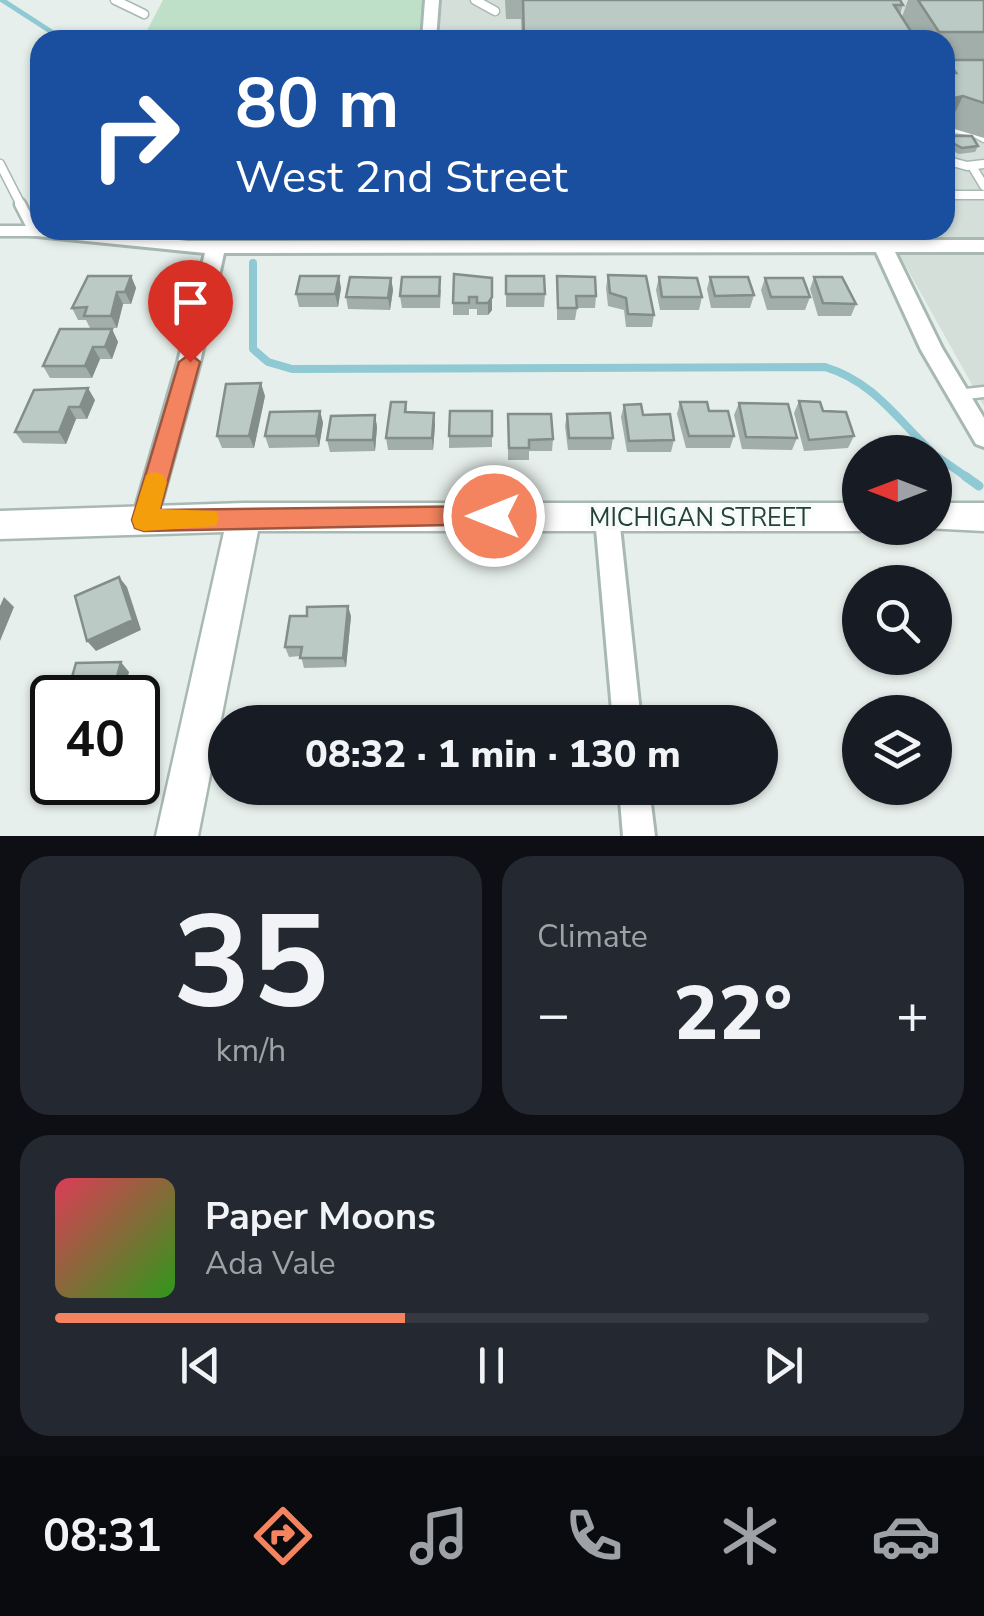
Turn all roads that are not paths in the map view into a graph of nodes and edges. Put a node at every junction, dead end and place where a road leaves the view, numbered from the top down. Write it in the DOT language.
graph roads {
  1 [pos="115,0"];
  2 [pos="432,0"];
  3 [pos="475,0"];
  4 [pos="495,11"];
  5 [pos="144,14"];
  6 [pos="430,30"];
  7 [pos="955,130"];
  8 [pos="984,138"];
  9 [pos="955,162"];
  10 [pos="0,164"];
  11 [pos="984,164"];
  12 [pos="972,166"];
  13 [pos="984,186"];
  14 [pos="955,195"];
  15 [pos="984,195"];
  16 [pos="30,223"];
  17 [pos="0,231"];
  18 [pos="30,231"];
  19 [pos="121,240"];
  20 [pos="485,240"];
  21 [pos="652,240"];
  22 [pos="216,246"];
  23 [pos="883,246"];
  24 [pos="984,246"];
  25 [pos="984,392"];
  26 [pos="957,394"];
  27 [pos="984,438"];
  28 [pos="606,516"];
  29 [pos="842,516"];
  30 [pos="952,516"];
  31 [pos="984,516"];
  32 [pos="244,517"];
  33 [pos="144,520"];
  34 [pos="0,525"];
  35 [pos="625,705"];
  36 [pos="636,805"];
  37 [pos="177,836"];
  38 [pos="639,836"];
  1 -- 5 [label="lane"];
  2 -- 6 [label="street"];
  3 -- 4 [label="lane"];
  7 -- 8 [label="lane"];
  9 -- 12 [label="lane"];
  10 -- 16 [label="lane"];
  11 -- 12 [label="lane"];
  12 -- 13 [label="lane"];
  14 -- 15 [label="lane"];
  17 -- 18 [label="lane"];
  19 -- 22 [label="street"];
  20 -- 22 [label="street"];
  21 -- 23 [label="street"];
  22 -- 33 [label="street"];
  23 -- 24 [label="street"];
  23 -- 26 [label="street"];
  25 -- 26 [label="lane"];
  26 -- 27 [label="street"];
  28 -- 29 [label="street, MICHIGAN STREET"];
  28 -- 32 [label="street, MICHIGAN STREET"];
  28 -- 35 [label="street"];
  30 -- 31 [label="street"];
  32 -- 33 [label="street, MICHIGAN STREET"];
  32 -- 37 [label="street"];
  33 -- 34 [label="street, MICHIGAN STREET"];
  36 -- 38 [label="street"];
}
